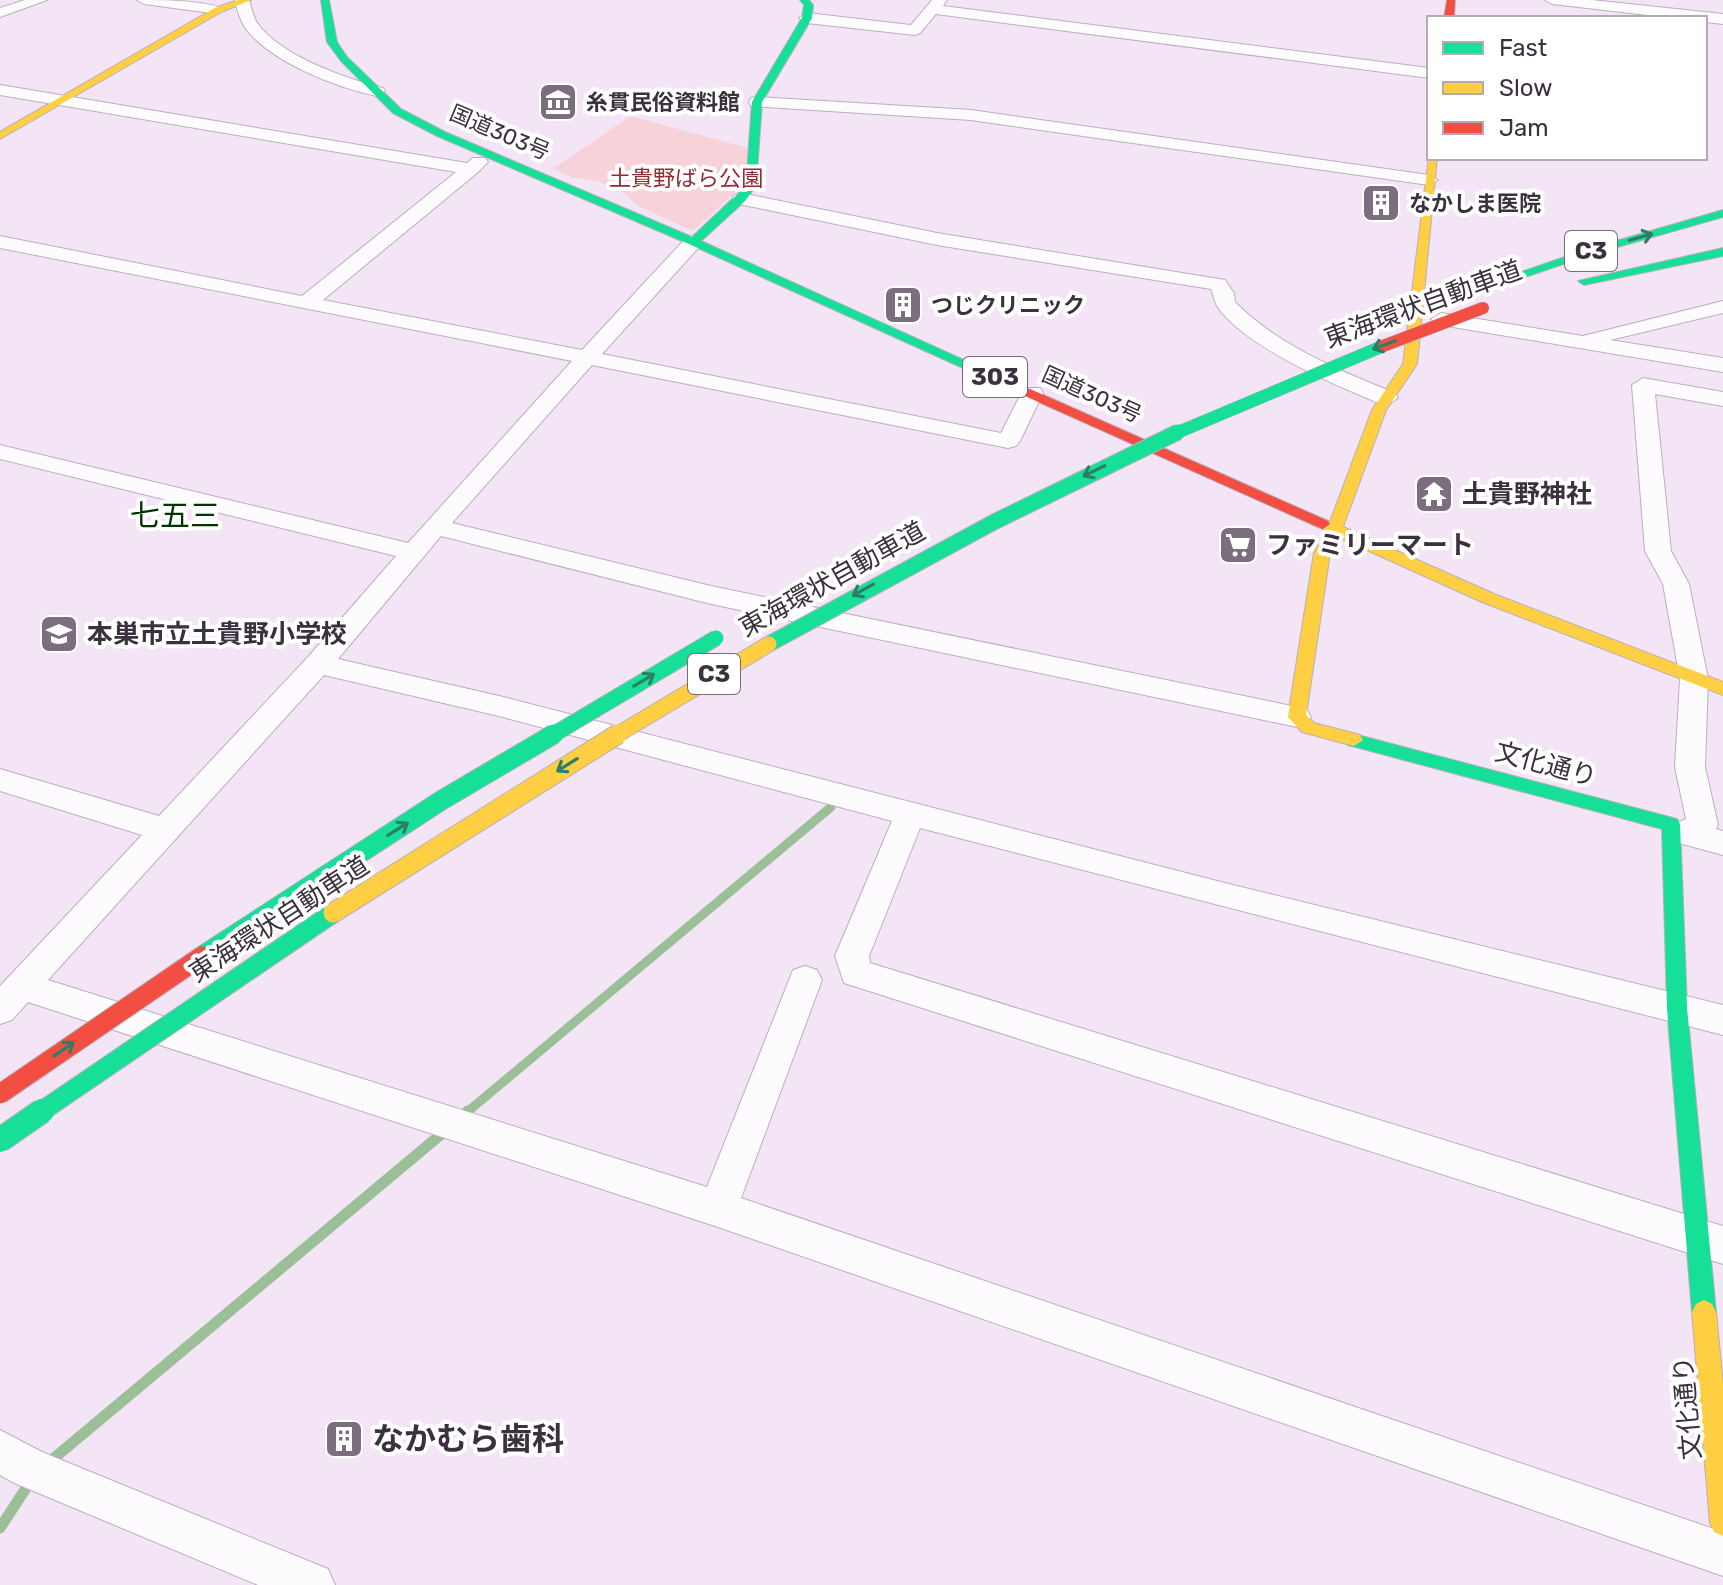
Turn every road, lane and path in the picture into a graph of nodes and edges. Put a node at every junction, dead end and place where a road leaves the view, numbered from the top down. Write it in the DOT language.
graph roads {
  1 [pos="40,0"];
  2 [pos="144,0"];
  3 [pos="244,0"];
  4 [pos="325,0"];
  5 [pos="1552,0"];
  6 [pos="936,4"];
  7 [pos="806,8"];
  8 [pos="218,10"];
  9 [pos="0,13"];
  10 [pos="1696,16"];
  11 [pos="1427,73"];
  12 [pos="0,90"];
  13 [pos="377,91"];
  14 [pos="61,101"];
  15 [pos="757,102"];
  16 [pos="0,136"];
  17 [pos="490,155"];
  18 [pos="1432,160"];
  19 [pos="471,169"];
  20 [pos="1429,180"];
  21 [pos="741,199"];
  22 [pos="1723,213"];
  23 [pos="1723,234"];
  24 [pos="0,242"];
  25 [pos="693,242"];
  26 [pos="1723,252"];
  27 [pos="307,302"];
  28 [pos="1489,306"];
  29 [pos="1723,307"];
  30 [pos="1409,315"];
  31 [pos="1577,341"];
  32 [pos="1317,349"];
  33 [pos="590,357"];
  34 [pos="1276,365"];
  35 [pos="1723,365"];
  36 [pos="1032,393"];
  37 [pos="1387,398"];
  38 [pos="1723,399"];
  39 [pos="1136,424"];
  40 [pos="1093,444"];
  41 [pos="0,452"];
  42 [pos="436,527"];
  43 [pos="1335,529"];
  44 [pos="412,552"];
  45 [pos="791,597"];
  46 [pos="318,664"];
  47 [pos="1694,679"];
  48 [pos="1723,689"];
  49 [pos="1297,717"];
  50 [pos="0,780"];
  51 [pos="910,814"];
  52 [pos="165,830"];
  53 [pos="1723,843"];
  54 [pos="805,980"];
  55 [pos="11,998"];
  56 [pos="1677,1008"];
  57 [pos="1723,1020"];
  58 [pos="0,1094"];
  59 [pos="0,1140"];
  60 [pos="718,1209"];
  61 [pos="1710,1241"];
  62 [pos="0,1451"];
  63 [pos="1723,1523"];
  64 [pos="1723,1554"];
  65 [pos="312,1585"];
  1 -- 9 [label="street"];
  2 -- 8 [label="street"];
  3 -- 8 [label="main road"];
  3 -- 13 [label="street"];
  4 -- 13 [label="main road, 国道303号 / 303"];
  5 -- 10 [label="street"];
  6 -- 7 [label="street"];
  6 -- 11 [label="street"];
  7 -- 15 [label="main road"];
  8 -- 14 [label="main road"];
  12 -- 14 [label="street"];
  13 -- 17 [label="main road, 国道303号 / 303"];
  14 -- 16 [label="main road"];
  14 -- 19 [label="street"];
  15 -- 20 [label="street"];
  15 -- 21 [label="main road"];
  17 -- 19 [label="street"];
  17 -- 25 [label="main road, 国道303号 / 303"];
  18 -- 20 [label="main road"];
  19 -- 27 [label="street"];
  20 -- 30 [label="main road"];
  21 -- 25 [label="main road"];
  21 -- 37 [label="street"];
  30 -- 22 [label="main road, 東海環状自動車道 / C3, one-way"];
  23 -- 26 [label="main road, C3"];
  24 -- 27 [label="street"];
  25 -- 33 [label="street"];
  25 -- 36 [label="main road, 国道303号 / 303"];
  27 -- 33 [label="street"];
  28 -- 59 [label="main road, 東海環状自動車道 / C3, one-way, bridge"];
  29 -- 31 [label="street"];
  30 -- 31 [label="street"];
  30 -- 37 [label="main road"];
  31 -- 35 [label="street"];
  32 -- 34 [label="main road, 東海環状自動車道"];
  33 -- 36 [label="street"];
  33 -- 42 [label="street"];
  36 -- 43 [label="main road, 国道303号 / 303"];
  37 -- 43 [label="main road"];
  38 -- 47 [label="street"];
  39 -- 40 [label="main road"];
  41 -- 44 [label="street"];
  42 -- 44 [label="street"];
  42 -- 49 [label="street"];
  43 -- 47 [label="main road, 国道303号 / 303"];
  43 -- 49 [label="main road"];
  44 -- 46 [label="street"];
  58 -- 45 [label="main road, 東海環状自動車道 / C3, one-way, bridge"];
  46 -- 51 [label="street"];
  46 -- 52 [label="street"];
  47 -- 48 [label="main road, 国道303号 / 303"];
  47 -- 53 [label="street"];
  49 -- 56 [label="main road, 文化通り"];
  50 -- 52 [label="street"];
  51 -- 56 [label="street"];
  51 -- 61 [label="street"];
  52 -- 55 [label="street"];
  54 -- 60 [label="street"];
  55 -- 60 [label="street"];
  56 -- 57 [label="street"];
  56 -- 61 [label="main road, 文化通り"];
  60 -- 64 [label="street"];
  61 -- 63 [label="main road, 文化通り"];
  62 -- 65 [label="street"];
}
